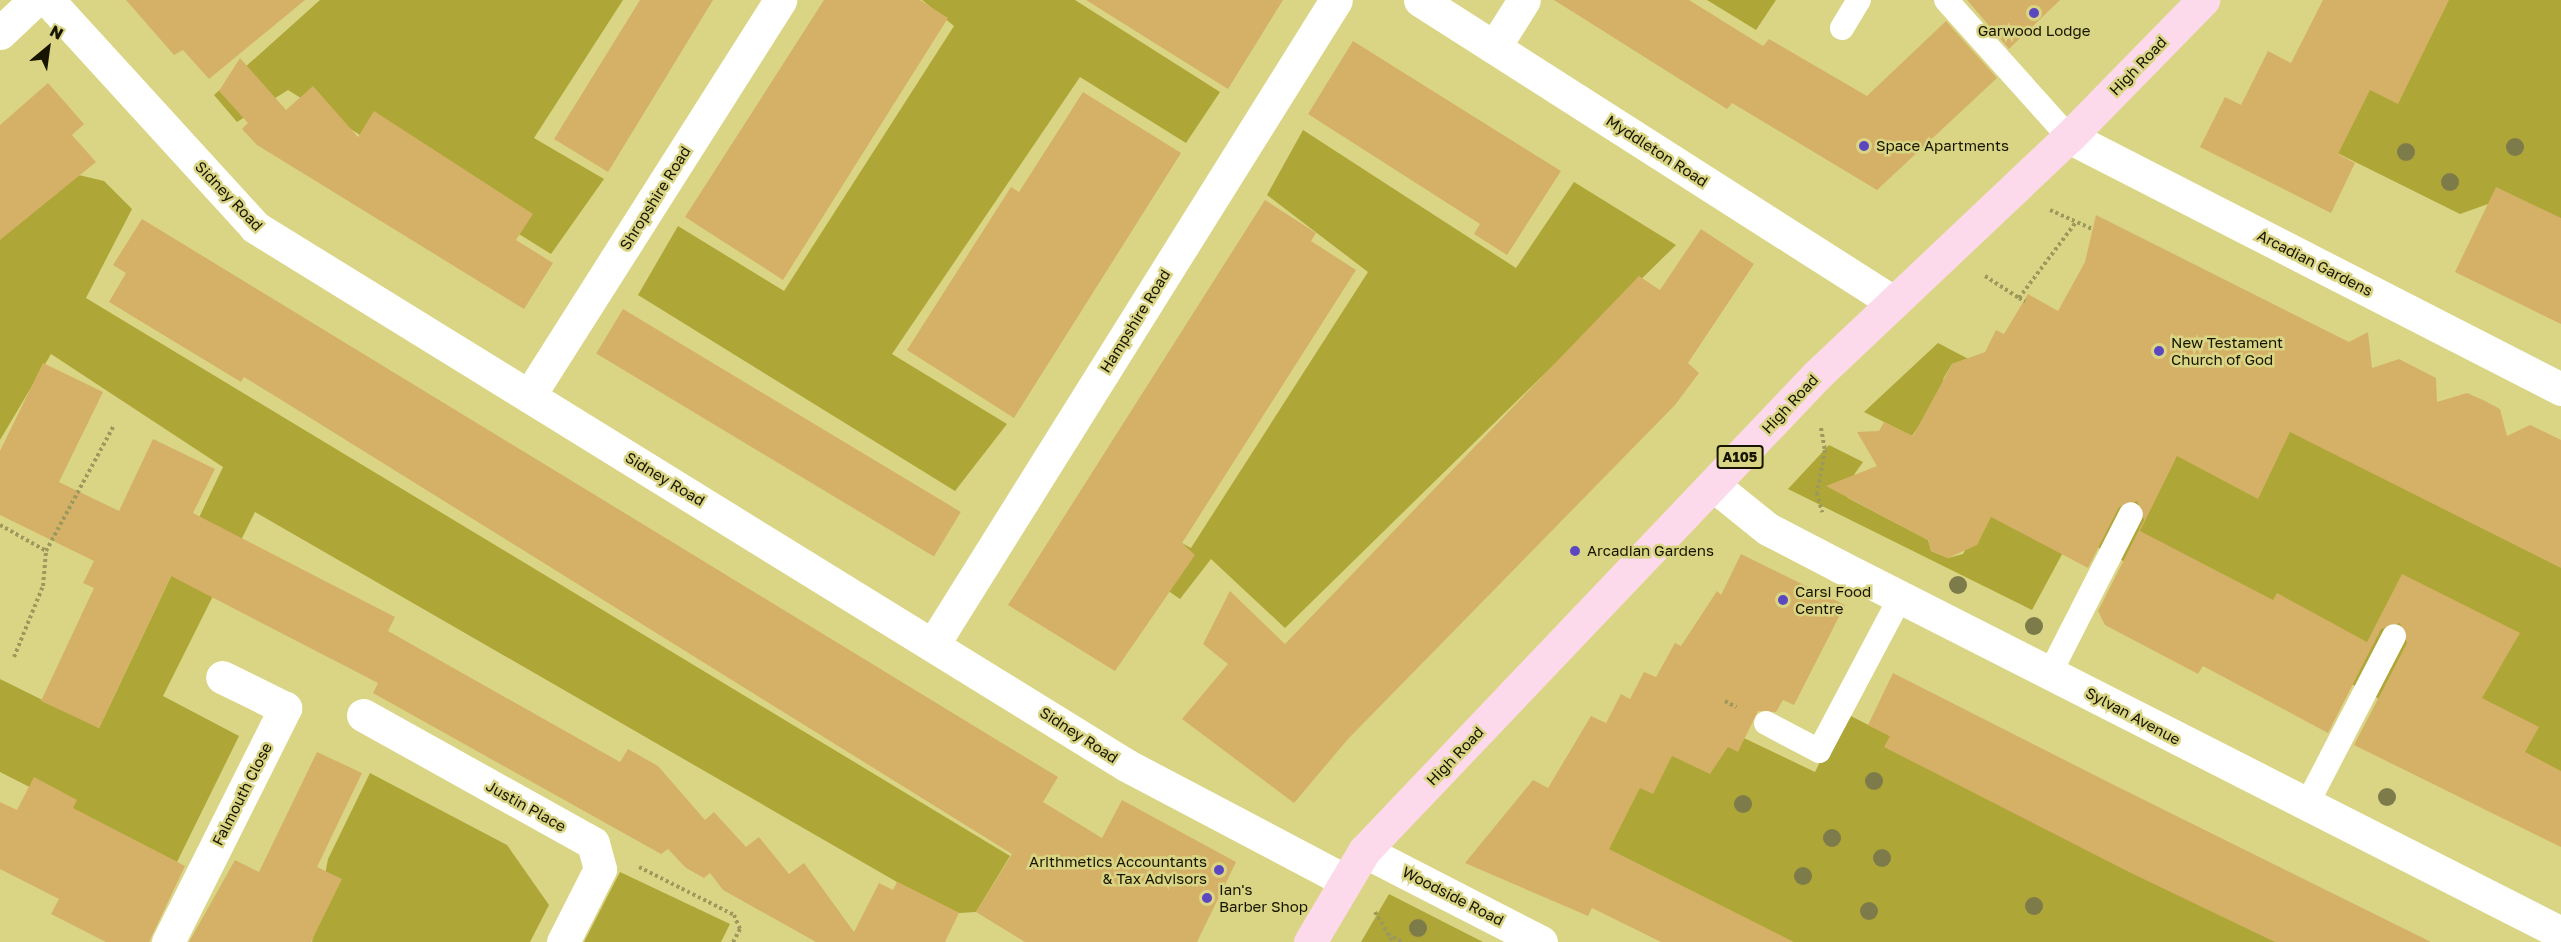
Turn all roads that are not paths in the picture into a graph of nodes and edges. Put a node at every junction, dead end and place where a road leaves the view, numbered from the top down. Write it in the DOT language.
graph roads {
  1 [pos="35,0"];
  2 [pos="48,0"];
  3 [pos="780,0"];
  4 [pos="1336,0"];
  5 [pos="1420,0"];
  6 [pos="1524,0"];
  7 [pos="1859,0"];
  8 [pos="1946,0"];
  9 [pos="2204,0"];
  10 [pos="1842,28"];
  11 [pos="0,33"];
  12 [pos="1495,46"];
  13 [pos="2068,137"];
  14 [pos="1893,302"];
  15 [pos="2561,389"];
  16 [pos="529,396"];
  17 [pos="1713,485"];
  18 [pos="2131,514"];
  19 [pos="1901,596"];
  20 [pos="2394,636"];
  21 [pos="934,643"];
  22 [pos="2050,673"];
  23 [pos="222,677"];
  24 [pos="363,715"];
  25 [pos="1766,723"];
  26 [pos="2307,804"];
  27 [pos="1364,851"];
  28 [pos="1344,880"];
  29 [pos="2561,933"];
  30 [pos="168,942"];
  31 [pos="563,942"];
  32 [pos="1310,942"];
  33 [pos="1541,942"];
  1 -- 11 [label="street"];
  2 -- 16 [label="street, Sidney Road"];
  3 -- 16 [label="street, Shropshire Road"];
  4 -- 21 [label="street, Hampshire Road"];
  5 -- 12 [label="street, Myddleton Road"];
  6 -- 12 [label="street"];
  7 -- 10 [label="lane"];
  8 -- 13 [label="lane"];
  9 -- 13 [label="main road, High Road / A105"];
  12 -- 14 [label="street, Myddleton Road"];
  13 -- 14 [label="main road, High Road / A105"];
  13 -- 15 [label="street, Arcadian Gardens"];
  14 -- 17 [label="main road, High Road / A105"];
  16 -- 21 [label="street, Sidney Road"];
  17 -- 19 [label="street, Sylvan Avenue"];
  17 -- 27 [label="main road, High Road / A105"];
  18 -- 22 [label="lane"];
  19 -- 22 [label="street, Sylvan Avenue"];
  19 -- 25 [label="lane"];
  20 -- 26 [label="lane"];
  21 -- 28 [label="street, Sidney Road"];
  22 -- 26 [label="street, Sylvan Avenue"];
  23 -- 30 [label="street, Falmouth Close"];
  24 -- 31 [label="street, Justin Place"];
  26 -- 29 [label="street, Sylvan Avenue"];
  27 -- 28 [label="main road, High Road / A105"];
  27 -- 33 [label="street, Woodside Road"];
  28 -- 32 [label="main road, High Road / A105"];
}
